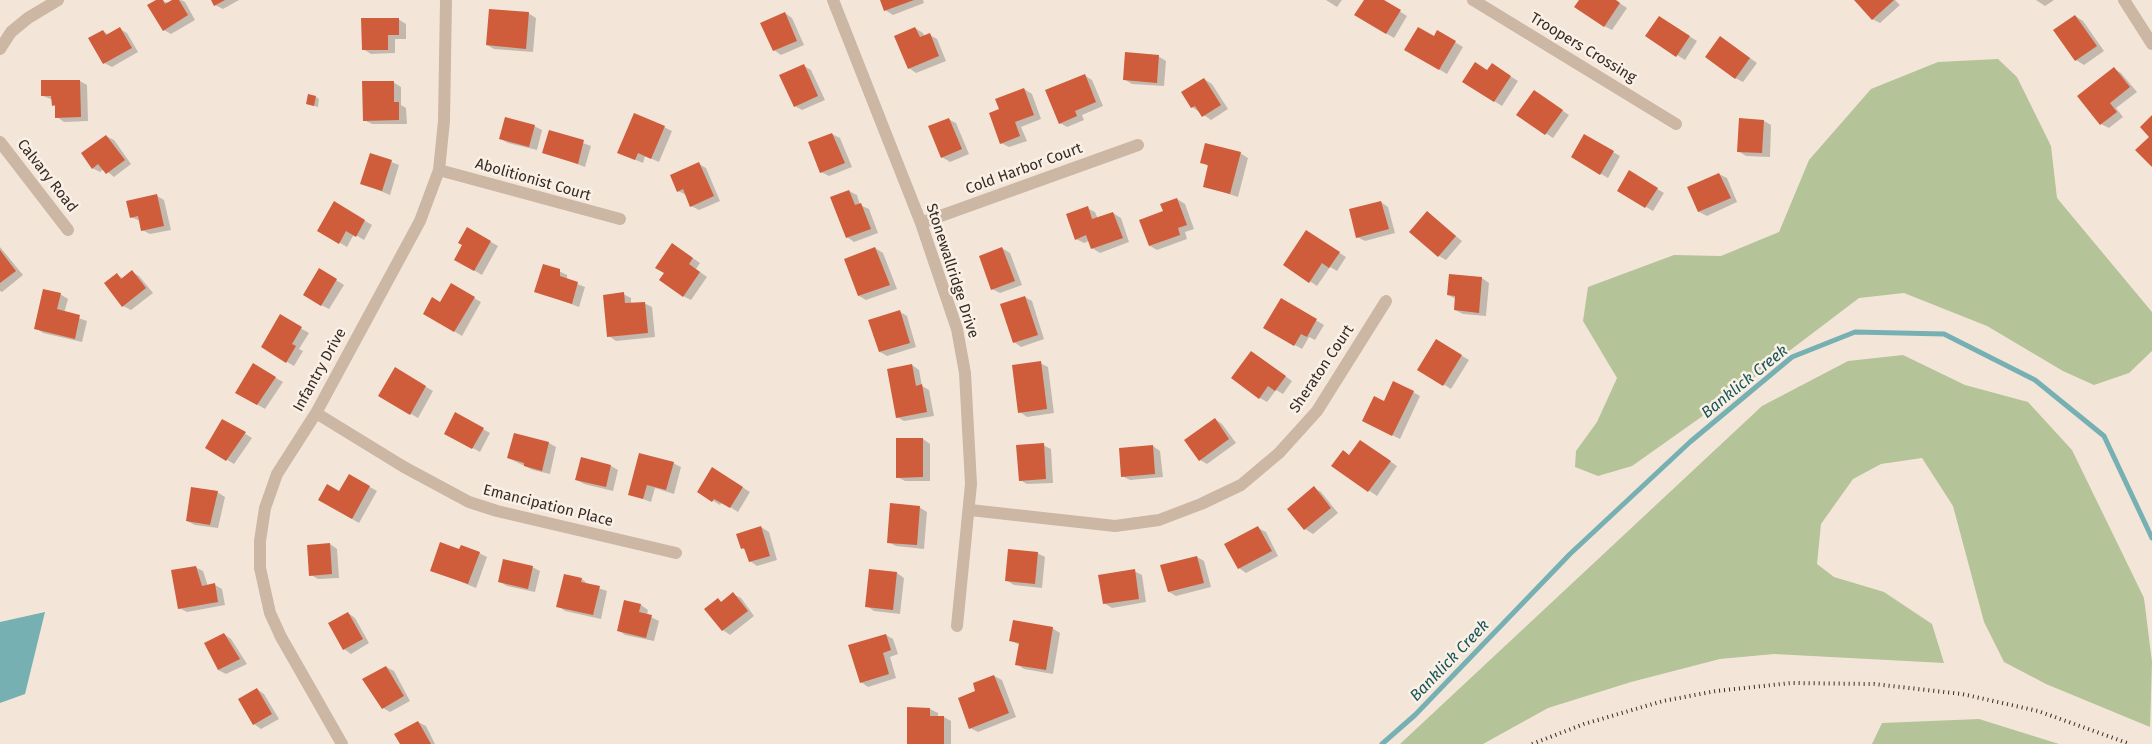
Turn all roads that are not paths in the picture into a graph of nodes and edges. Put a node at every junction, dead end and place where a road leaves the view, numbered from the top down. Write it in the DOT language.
graph roads {
  1 [pos="58,0"];
  2 [pos="446,0"];
  3 [pos="832,0"];
  4 [pos="1473,0"];
  5 [pos="2124,0"];
  6 [pos="2152,44"];
  7 [pos="0,49"];
  8 [pos="1676,124"];
  9 [pos="0,142"];
  10 [pos="1138,144"];
  11 [pos="439,170"];
  12 [pos="620,219"];
  13 [pos="921,223"];
  14 [pos="68,230"];
  15 [pos="1386,301"];
  16 [pos="316,413"];
  17 [pos="970,510"];
  18 [pos="676,553"];
  19 [pos="957,626"];
  20 [pos="342,744"];
  1 -- 7 [label="street"];
  2 -- 11 [label="street, Infantry Drive"];
  3 -- 13 [label="street, Stonewallridge Drive"];
  4 -- 8 [label="street, Troopers Crossing"];
  5 -- 6 [label="street"];
  9 -- 14 [label="street, Calvary Road"];
  10 -- 13 [label="street, Cold Harbor Court"];
  11 -- 12 [label="street, Abolitionist Court"];
  11 -- 16 [label="street, Infantry Drive"];
  13 -- 17 [label="street, Stonewallridge Drive"];
  15 -- 17 [label="street, Sheraton Court"];
  16 -- 18 [label="street, Emancipation Place"];
  16 -- 20 [label="street, Infantry Drive"];
  17 -- 19 [label="street, Stonewallridge Drive"];
}
